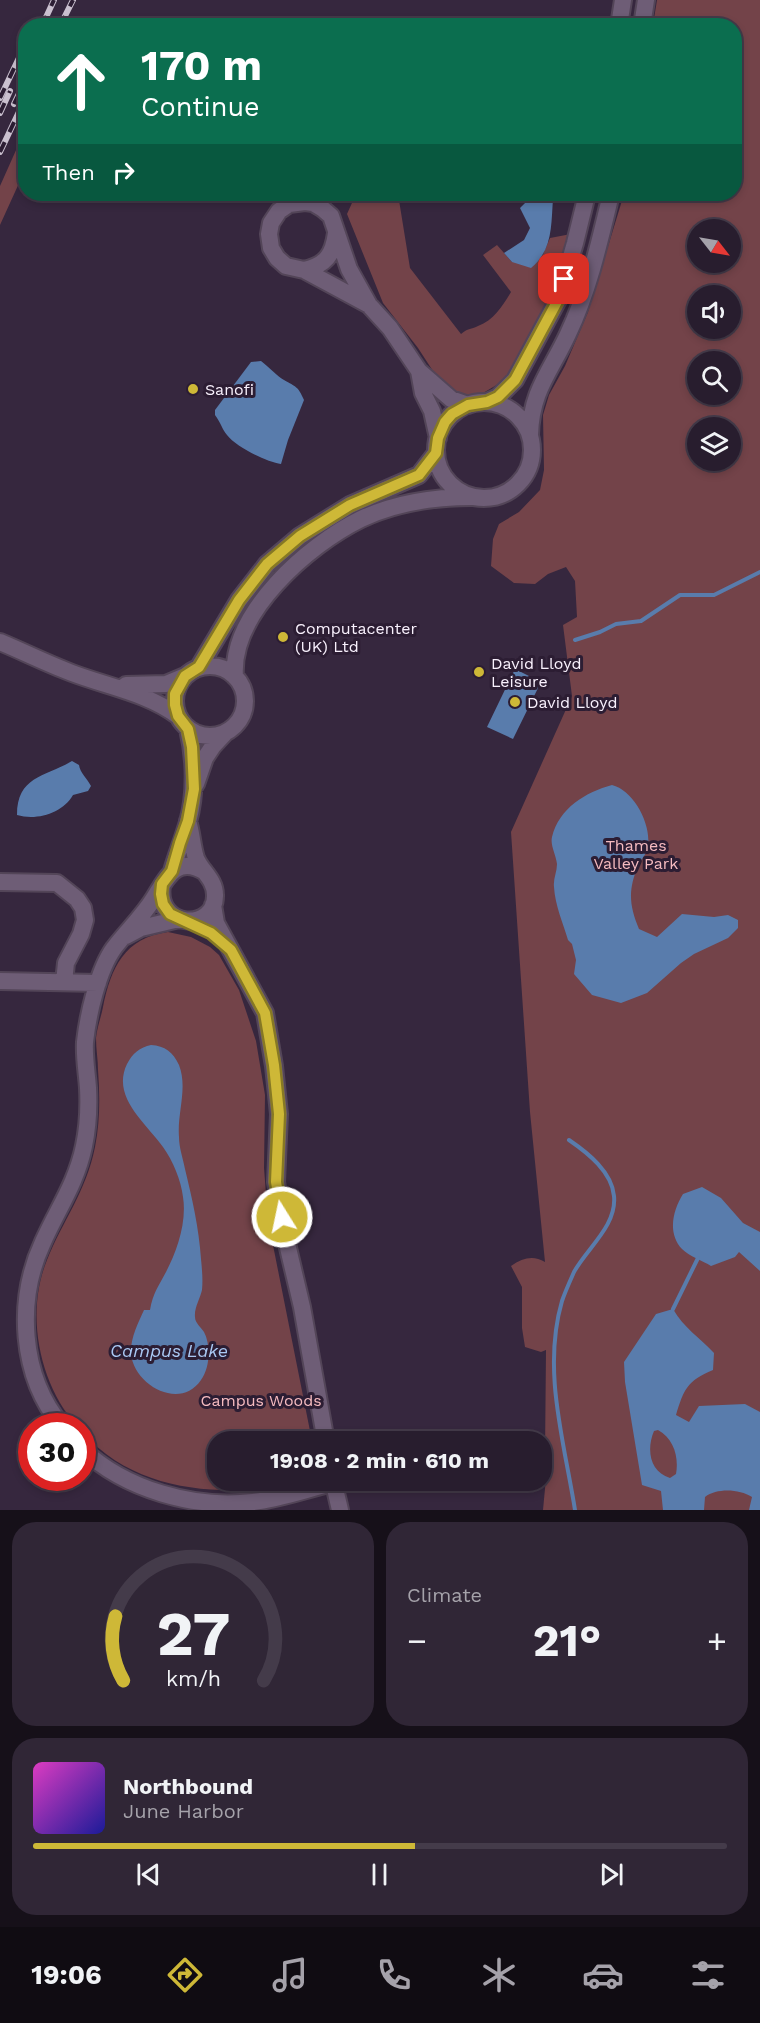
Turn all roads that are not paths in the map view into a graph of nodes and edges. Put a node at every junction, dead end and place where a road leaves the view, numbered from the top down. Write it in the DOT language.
graph roads {
  1 [pos="623,0"];
  2 [pos="646,0"];
  3 [pos="621,18"];
  4 [pos="643,18"];
  5 [pos="585,201"];
  6 [pos="609,201"];
  7 [pos="336,232"];
  8 [pos="304,270"];
  9 [pos="369,305"];
  10 [pos="419,371"];
  11 [pos="487,402"];
  12 [pos="468,405"];
  13 [pos="530,435"];
  14 [pos="437,445"];
  15 [pos="472,497"];
  16 [pos="0,642"];
  17 [pos="192,672"];
  18 [pos="235,676"];
  19 [pos="95,681"];
  20 [pos="183,722"];
  21 [pos="227,731"];
  22 [pos="194,789"];
  23 [pos="188,821"];
  24 [pos="206,873"];
  25 [pos="167,878"];
  26 [pos="0,882"];
  27 [pos="213,905"];
  28 [pos="183,920"];
  29 [pos="125,936"];
  30 [pos="231,950"];
  31 [pos="0,981"];
  32 [pos="64,982"];
  33 [pos="98,983"];
  34 [pos="53,1413"];
  35 [pos="324,1431"];
  36 [pos="96,1460"];
  37 [pos="298,1491"];
  38 [pos="335,1491"];
  39 [pos="340,1510"];
  1 -- 3 [label="street"];
  2 -- 4 [label="street"];
  5 -- 11 [label="street"];
  6 -- 13 [label="street"];
  7 -- 8 [label="street"];
  7 -- 8 [label="street"];
  7 -- 9 [label="street"];
  8 -- 9 [label="street"];
  9 -- 10 [label="street"];
  10 -- 12 [label="street"];
  10 -- 14 [label="street"];
  11 -- 12 [label="street"];
  11 -- 13 [label="street"];
  12 -- 14 [label="street"];
  13 -- 15 [label="street"];
  14 -- 15 [label="street"];
  14 -- 17 [label="street"];
  15 -- 18 [label="street"];
  16 -- 19 [label="street"];
  17 -- 18 [label="street"];
  17 -- 19 [label="street"];
  17 -- 20 [label="street"];
  18 -- 21 [label="street"];
  19 -- 20 [label="street"];
  20 -- 21 [label="street"];
  20 -- 22 [label="street"];
  21 -- 22 [label="street"];
  22 -- 23 [label="street"];
  23 -- 24 [label="street"];
  23 -- 25 [label="street"];
  24 -- 25 [label="street"];
  24 -- 27 [label="street"];
  25 -- 28 [label="street"];
  25 -- 29 [label="street"];
  26 -- 32 [label="street"];
  27 -- 28 [label="street"];
  27 -- 30 [label="street"];
  28 -- 29 [label="street"];
  28 -- 30 [label="street"];
  29 -- 33 [label="street"];
  30 -- 35 [label="street"];
  31 -- 32 [label="street"];
  32 -- 33 [label="street"];
  33 -- 34 [label="street"];
  36 -- 37 [label="street"];
  38 -- 39 [label="street"];
}
